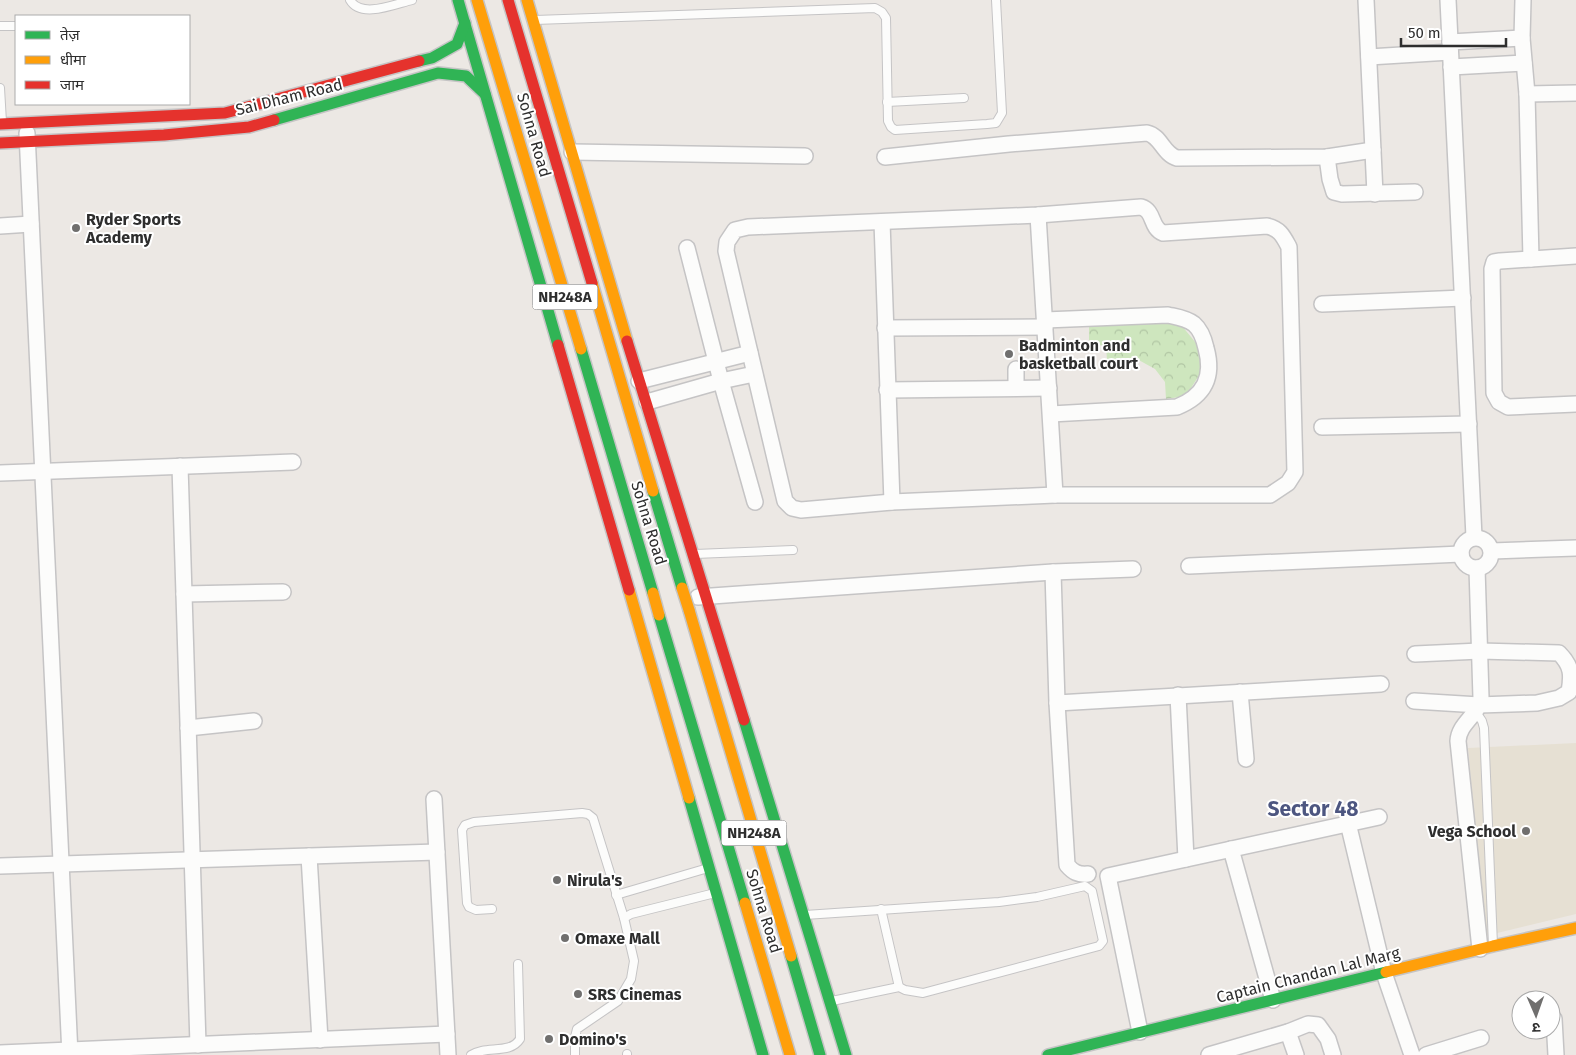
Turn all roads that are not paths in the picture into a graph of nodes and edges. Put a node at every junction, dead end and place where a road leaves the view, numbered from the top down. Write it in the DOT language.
graph roads {
  1 [pos="350,0"];
  2 [pos="412,0"];
  3 [pos="458,0"];
  4 [pos="477,0"];
  5 [pos="508,0"];
  6 [pos="527,0"];
  7 [pos="996,0"];
  8 [pos="1366,0"];
  9 [pos="1448,0"];
  10 [pos="1523,0"];
  11 [pos="533,20"];
  12 [pos="465,23"];
  13 [pos="0,26"];
  14 [pos="15,26"];
  15 [pos="1522,38"];
  16 [pos="1450,47"];
  17 [pos="1368,57"];
  18 [pos="1524,63"];
  19 [pos="1451,67"];
  20 [pos="328,84"];
  21 [pos="0,88"];
  22 [pos="1576,93"];
  23 [pos="485,94"];
  24 [pos="1527,94"];
  25 [pos="964,98"];
  26 [pos="886,102"];
  27 [pos="334,103"];
  28 [pos="27,122"];
  29 [pos="1,124"];
  30 [pos="27,142"];
  31 [pos="0,143"];
  32 [pos="1373,150"];
  33 [pos="572,152"];
  34 [pos="805,156"];
  35 [pos="885,157"];
  36 [pos="1327,157"];
  37 [pos="1415,192"];
  38 [pos="1375,194"];
  39 [pos="1038,215"];
  40 [pos="882,222"];
  41 [pos="32,224"];
  42 [pos="0,226"];
  43 [pos="687,248"];
  44 [pos="1576,256"];
  45 [pos="1531,259"];
  46 [pos="1463,298"];
  47 [pos="1322,304"];
  48 [pos="1045,324"];
  49 [pos="885,328"];
  50 [pos="750,353"];
  51 [pos="716,360"];
  52 [pos="1016,369"];
  53 [pos="754,374"];
  54 [pos="639,381"];
  55 [pos="721,381"];
  56 [pos="1016,388"];
  57 [pos="1049,388"];
  58 [pos="887,390"];
  59 [pos="647,402"];
  60 [pos="1576,404"];
  61 [pos="1051,414"];
  62 [pos="1469,424"];
  63 [pos="1322,427"];
  64 [pos="294,462"];
  65 [pos="180,466"];
  66 [pos="43,472"];
  67 [pos="0,473"];
  68 [pos="1055,496"];
  69 [pos="755,502"];
  70 [pos="892,502"];
  71 [pos="1474,537"];
  72 [pos="1576,548"];
  73 [pos="793,550"];
  74 [pos="1492,551"];
  75 [pos="693,554"];
  76 [pos="1461,554"];
  77 [pos="1189,566"];
  78 [pos="1133,568"];
  79 [pos="1477,568"];
  80 [pos="1052,572"];
  81 [pos="283,592"];
  82 [pos="184,594"];
  83 [pos="706,596"];
  84 [pos="633,608"];
  85 [pos="1480,651"];
  86 [pos="1415,654"];
  87 [pos="1381,684"];
  88 [pos="1240,692"];
  89 [pos="1178,695"];
  90 [pos="1414,702"];
  91 [pos="1058,703"];
  92 [pos="1478,709"];
  93 [pos="254,721"];
  94 [pos="188,728"];
  95 [pos="1246,760"];
  96 [pos="434,799"];
  97 [pos="1379,817"];
  98 [pos="1348,823"];
  99 [pos="1231,849"];
  100 [pos="437,852"];
  101 [pos="309,856"];
  102 [pos="1186,859"];
  103 [pos="193,860"];
  104 [pos="61,864"];
  105 [pos="0,866"];
  106 [pos="708,868"];
  107 [pos="1088,874"];
  108 [pos="715,893"];
  109 [pos="616,895"];
  110 [pos="492,909"];
  111 [pos="881,909"];
  112 [pos="803,915"];
  113 [pos="624,918"];
  114 [pos="1576,928"];
  115 [pos="1486,948"];
  116 [pos="518,964"];
  117 [pos="1384,973"];
  118 [pos="899,987"];
  119 [pos="1273,1000"];
  120 [pos="829,1002"];
  121 [pos="1140,1032"];
  122 [pos="1288,1032"];
  123 [pos="447,1034"];
  124 [pos="1481,1038"];
  125 [pos="320,1040"];
  126 [pos="1103,1040"];
  127 [pos="1555,1040"];
  128 [pos="198,1045"];
  129 [pos="0,1053"];
  130 [pos="70,1053"];
  131 [pos="448,1055"];
  132 [pos="471,1055"];
  133 [pos="575,1055"];
  134 [pos="763,1055"];
  135 [pos="790,1055"];
  136 [pos="820,1055"];
  137 [pos="846,1055"];
  138 [pos="1048,1055"];
  139 [pos="1108,1055"];
  140 [pos="1209,1055"];
  141 [pos="1296,1055"];
  142 [pos="1333,1055"];
  143 [pos="1412,1055"];
  144 [pos="1426,1055"];
  145 [pos="1556,1055"];
  1 -- 2 [label="lane"];
  3 -- 12 [label="main road"];
  4 -- 135 [label="main road, Sohna Road / NH248A, bridge"];
  5 -- 136 [label="main road, Sohna Road / NH248A, bridge"];
  6 -- 11 [label="main road"];
  7 -- 26 [label="lane"];
  8 -- 17 [label="street"];
  9 -- 16 [label="street"];
  10 -- 15 [label="street"];
  11 -- 26 [label="lane"];
  11 -- 33 [label="main road"];
  12 -- 20 [label="main road, Sai Dham Road"];
  12 -- 23 [label="main road"];
  13 -- 14 [label="lane"];
  15 -- 16 [label="street"];
  15 -- 18 [label="street"];
  16 -- 17 [label="street"];
  16 -- 19 [label="street"];
  17 -- 32 [label="street"];
  18 -- 19 [label="street"];
  18 -- 24 [label="street"];
  19 -- 46 [label="street"];
  20 -- 27 [label="street"];
  20 -- 28 [label="main road, Sai Dham Road"];
  21 -- 29 [label="lane"];
  22 -- 24 [label="street"];
  23 -- 27 [label="main road, Sai Dham Road"];
  23 -- 84 [label="main road"];
  24 -- 45 [label="street"];
  25 -- 26 [label="lane"];
  27 -- 30 [label="main road, Sai Dham Road"];
  28 -- 29 [label="main road, Sai Dham Road"];
  28 -- 30 [label="street"];
  30 -- 31 [label="main road, Sai Dham Road"];
  30 -- 41 [label="street"];
  32 -- 36 [label="street"];
  32 -- 38 [label="street"];
  33 -- 34 [label="street"];
  33 -- 54 [label="main road"];
  35 -- 36 [label="street"];
  36 -- 38 [label="street"];
  37 -- 38 [label="street"];
  39 -- 40 [label="street"];
  39 -- 48 [label="street"];
  39 -- 68 [label="street"];
  40 -- 49 [label="street"];
  40 -- 50 [label="street"];
  41 -- 42 [label="street"];
  41 -- 66 [label="street"];
  43 -- 51 [label="street"];
  44 -- 45 [label="street"];
  45 -- 60 [label="street"];
  46 -- 47 [label="street"];
  46 -- 62 [label="street"];
  48 -- 49 [label="street"];
  48 -- 57 [label="street"];
  48 -- 61 [label="street"];
  49 -- 58 [label="street"];
  50 -- 51 [label="street"];
  50 -- 53 [label="street"];
  51 -- 54 [label="street"];
  51 -- 55 [label="street"];
  52 -- 56 [label="street"];
  53 -- 55 [label="street"];
  53 -- 70 [label="street"];
  54 -- 59 [label="main road"];
  55 -- 59 [label="street"];
  55 -- 69 [label="street"];
  56 -- 57 [label="street"];
  56 -- 58 [label="street"];
  57 -- 61 [label="street"];
  58 -- 70 [label="street"];
  59 -- 75 [label="main road"];
  61 -- 68 [label="street"];
  62 -- 63 [label="street"];
  62 -- 71 [label="street"];
  64 -- 65 [label="street"];
  65 -- 66 [label="street"];
  65 -- 82 [label="street"];
  66 -- 67 [label="street"];
  66 -- 104 [label="street"];
  68 -- 70 [label="street"];
  71 -- 74 [label="street"];
  71 -- 76 [label="street"];
  72 -- 74 [label="street"];
  73 -- 75 [label="lane"];
  74 -- 79 [label="street"];
  75 -- 83 [label="main road"];
  76 -- 77 [label="street"];
  76 -- 79 [label="street"];
  78 -- 80 [label="street"];
  79 -- 85 [label="street"];
  80 -- 83 [label="street"];
  80 -- 91 [label="street"];
  81 -- 82 [label="street"];
  82 -- 94 [label="street"];
  83 -- 84 [label="street"];
  83 -- 112 [label="main road"];
  84 -- 106 [label="main road"];
  85 -- 86 [label="street"];
  85 -- 92 [label="street"];
  85 -- 92 [label="street"];
  87 -- 88 [label="street"];
  88 -- 89 [label="street"];
  88 -- 95 [label="street"];
  89 -- 91 [label="street"];
  89 -- 102 [label="street"];
  90 -- 92 [label="street"];
  91 -- 107 [label="street"];
  92 -- 115 [label="lane"];
  92 -- 115 [label="street"];
  93 -- 94 [label="street"];
  94 -- 103 [label="street"];
  96 -- 100 [label="street"];
  97 -- 98 [label="street"];
  98 -- 99 [label="street"];
  98 -- 117 [label="street"];
  99 -- 102 [label="street"];
  99 -- 119 [label="street"];
  100 -- 101 [label="street"];
  100 -- 123 [label="street"];
  101 -- 103 [label="street"];
  101 -- 125 [label="street"];
  102 -- 121 [label="street"];
  103 -- 104 [label="street"];
  103 -- 128 [label="street"];
  104 -- 105 [label="street"];
  104 -- 130 [label="street"];
  106 -- 108 [label="main road"];
  106 -- 109 [label="lane"];
  108 -- 113 [label="lane"];
  108 -- 134 [label="main road"];
  109 -- 110 [label="lane"];
  109 -- 113 [label="lane"];
  111 -- 112 [label="lane"];
  111 -- 118 [label="lane"];
  111 -- 118 [label="lane"];
  112 -- 120 [label="main road"];
  113 -- 133 [label="lane"];
  114 -- 115 [label="main road, Captain Chandan Lal Marg"];
  115 -- 117 [label="main road, Captain Chandan Lal Marg"];
  116 -- 132 [label="lane"];
  117 -- 119 [label="main road, Captain Chandan Lal Marg"];
  117 -- 143 [label="street"];
  118 -- 120 [label="lane"];
  119 -- 121 [label="main road, Captain Chandan Lal Marg"];
  120 -- 137 [label="main road"];
  121 -- 126 [label="main road, Captain Chandan Lal Marg"];
  122 -- 140 [label="street"];
  122 -- 141 [label="street"];
  122 -- 142 [label="street"];
  123 -- 125 [label="street"];
  123 -- 131 [label="street"];
  124 -- 144 [label="street"];
  125 -- 128 [label="street"];
  126 -- 138 [label="main road, Captain Chandan Lal Marg"];
  126 -- 139 [label="street"];
  127 -- 145 [label="street"];
  128 -- 130 [label="street"];
  129 -- 130 [label="street"];
}
